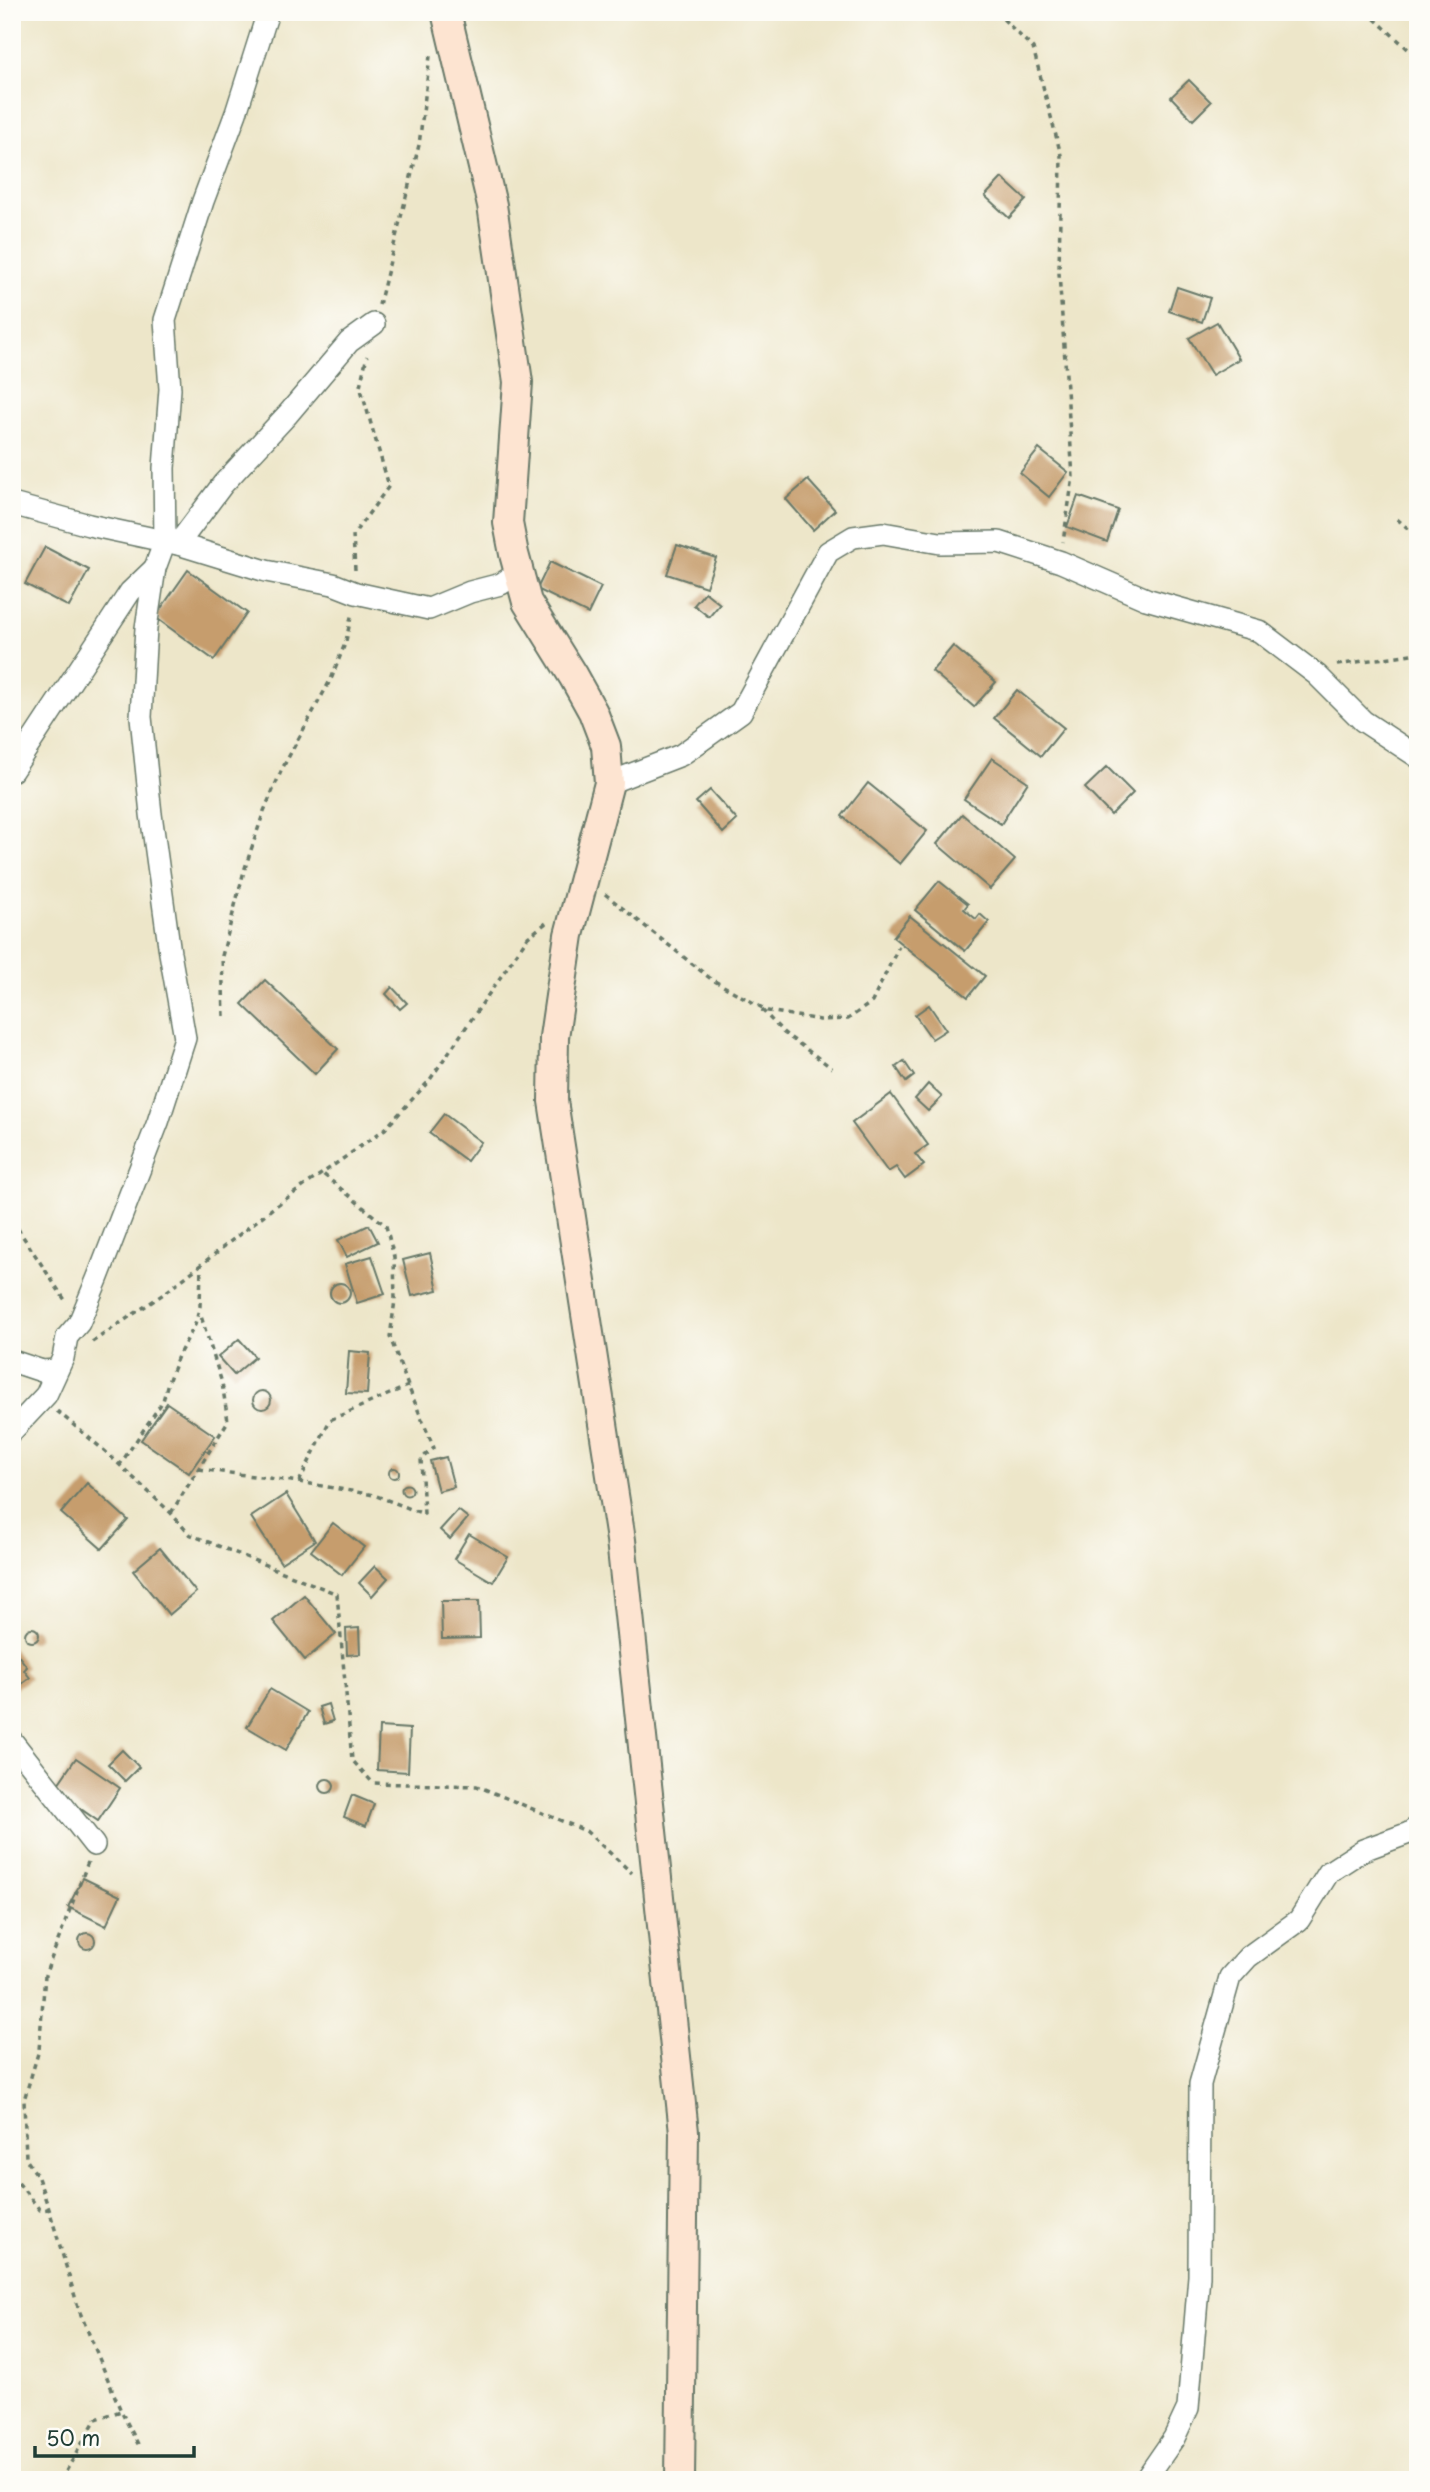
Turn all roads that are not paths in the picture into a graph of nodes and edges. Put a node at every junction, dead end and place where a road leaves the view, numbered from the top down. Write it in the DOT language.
graph roads {
  1 [pos="268,12"];
  2 [pos="446,12"];
  3 [pos="374,324"];
  4 [pos="12,504"];
  5 [pos="172,542"];
  6 [pos="155,568"];
  7 [pos="519,572"];
  8 [pos="1418,757"];
  9 [pos="12,771"];
  10 [pos="609,783"];
  11 [pos="12,1361"];
  12 [pos="60,1364"];
  13 [pos="12,1431"];
  14 [pos="12,1741"];
  15 [pos="1418,1827"];
  16 [pos="94,1846"];
  17 [pos="680,2480"];
  18 [pos="1145,2480"];
  1 -- 5 [label="street"];
  2 -- 7 [label="street"];
  3 -- 5 [label="street"];
  4 -- 5 [label="street"];
  5 -- 6 [label="street"];
  5 -- 7 [label="street"];
  6 -- 9 [label="street"];
  6 -- 12 [label="street"];
  7 -- 10 [label="street"];
  8 -- 10 [label="street"];
  10 -- 17 [label="street"];
  11 -- 12 [label="street"];
  12 -- 13 [label="street"];
  14 -- 16 [label="street"];
  15 -- 18 [label="street"];
}
